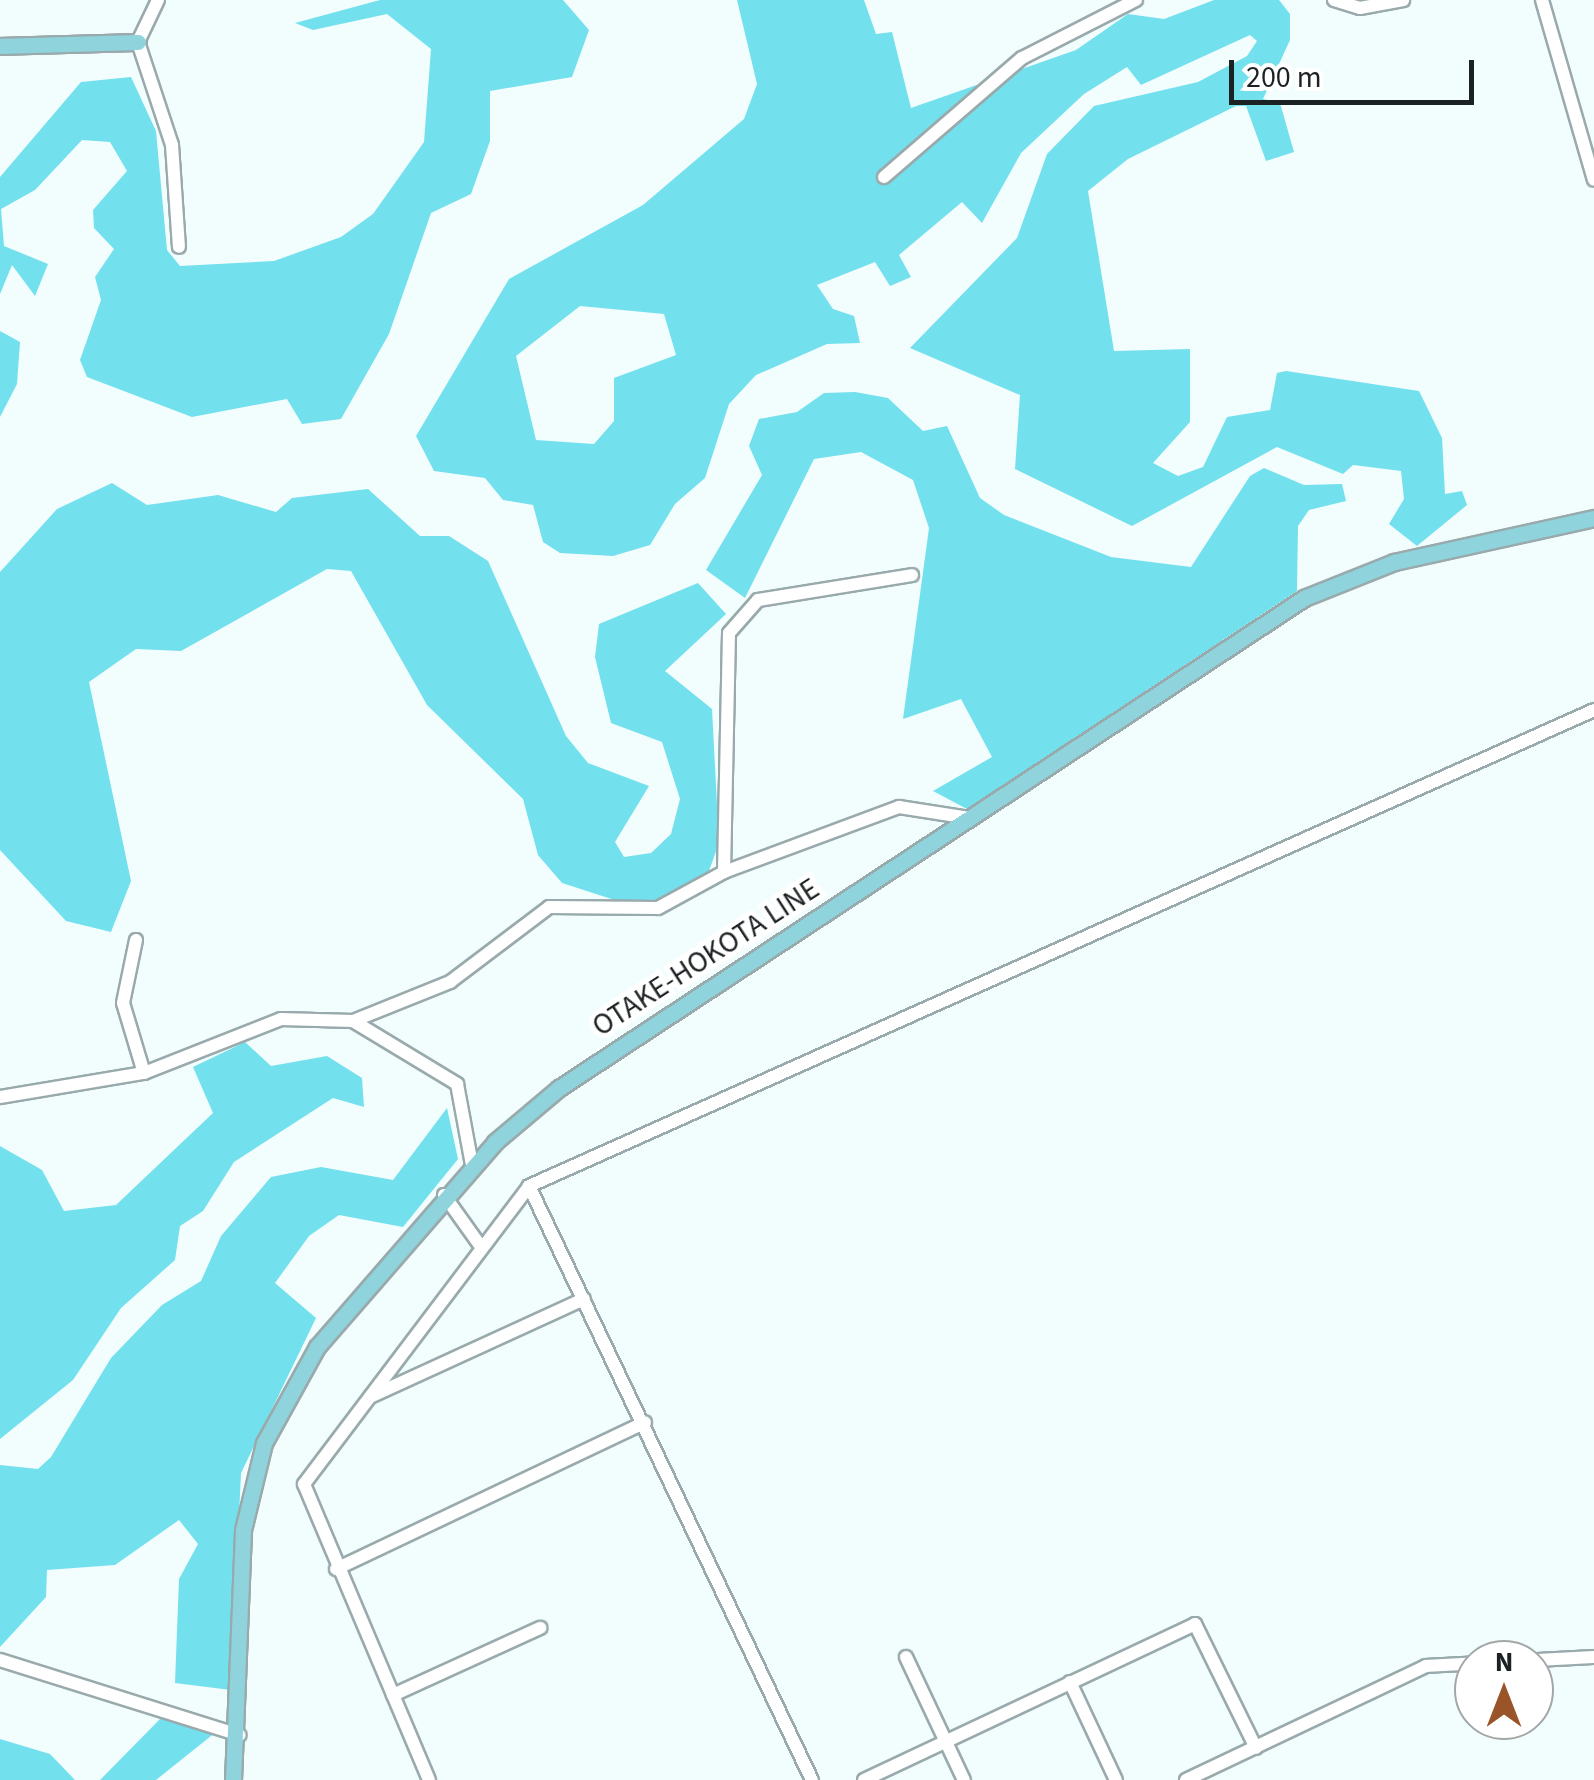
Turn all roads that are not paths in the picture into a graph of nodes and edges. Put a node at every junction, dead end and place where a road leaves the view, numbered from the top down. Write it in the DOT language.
graph roads {
  1 [pos="158,0"];
  2 [pos="1136,0"];
  3 [pos="1334,0"];
  4 [pos="1404,0"];
  5 [pos="1542,0"];
  6 [pos="138,42"];
  7 [pos="0,46"];
  8 [pos="884,177"];
  9 [pos="1594,180"];
  10 [pos="179,247"];
  11 [pos="1594,518"];
  12 [pos="912,574"];
  13 [pos="1594,710"];
  14 [pos="969,818"];
  15 [pos="724,872"];
  16 [pos="136,940"];
  17 [pos="353,1021"];
  18 [pos="144,1073"];
  19 [pos="0,1098"];
  20 [pos="472,1164"];
  21 [pos="529,1186"];
  22 [pos="444,1195"];
  23 [pos="479,1244"];
  24 [pos="584,1299"];
  25 [pos="370,1397"];
  26 [pos="645,1422"];
  27 [pos="336,1569"];
  28 [pos="540,1628"];
  29 [pos="906,1656"];
  30 [pos="1594,1657"];
  31 [pos="0,1660"];
  32 [pos="1070,1682"];
  33 [pos="392,1695"];
  34 [pos="241,1736"];
  35 [pos="944,1741"];
  36 [pos="1256,1748"];
  37 [pos="233,1780"];
  38 [pos="430,1780"];
  39 [pos="812,1780"];
  40 [pos="864,1780"];
  41 [pos="964,1780"];
  42 [pos="1116,1780"];
  43 [pos="1186,1780"];
  1 -- 6 [label="street"];
  2 -- 8 [label="street"];
  3 -- 4 [label="street"];
  5 -- 9 [label="street"];
  6 -- 7 [label="main road"];
  6 -- 10 [label="street"];
  11 -- 14 [label="main road, OTAKE-HOKOTA LINE"];
  12 -- 15 [label="street"];
  13 -- 21 [label="street"];
  14 -- 15 [label="street"];
  14 -- 20 [label="main road, OTAKE-HOKOTA LINE"];
  15 -- 17 [label="street"];
  16 -- 18 [label="street"];
  17 -- 18 [label="street"];
  17 -- 20 [label="street"];
  18 -- 19 [label="street"];
  20 -- 22 [label="main road, OTAKE-HOKOTA LINE"];
  21 -- 23 [label="street"];
  21 -- 24 [label="street"];
  22 -- 23 [label="street"];
  22 -- 34 [label="main road, OTAKE-HOKOTA LINE"];
  23 -- 25 [label="street"];
  24 -- 25 [label="street"];
  24 -- 26 [label="street"];
  25 -- 27 [label="street"];
  26 -- 27 [label="street"];
  26 -- 39 [label="street"];
  27 -- 33 [label="street"];
  28 -- 33 [label="street"];
  29 -- 35 [label="street"];
  30 -- 36 [label="street"];
  31 -- 34 [label="street"];
  32 -- 35 [label="street"];
  32 -- 36 [label="street"];
  32 -- 42 [label="street"];
  33 -- 38 [label="street"];
  34 -- 37 [label="main road, OTAKE-HOKOTA LINE"];
  35 -- 40 [label="street"];
  35 -- 41 [label="street"];
  36 -- 43 [label="street"];
}
